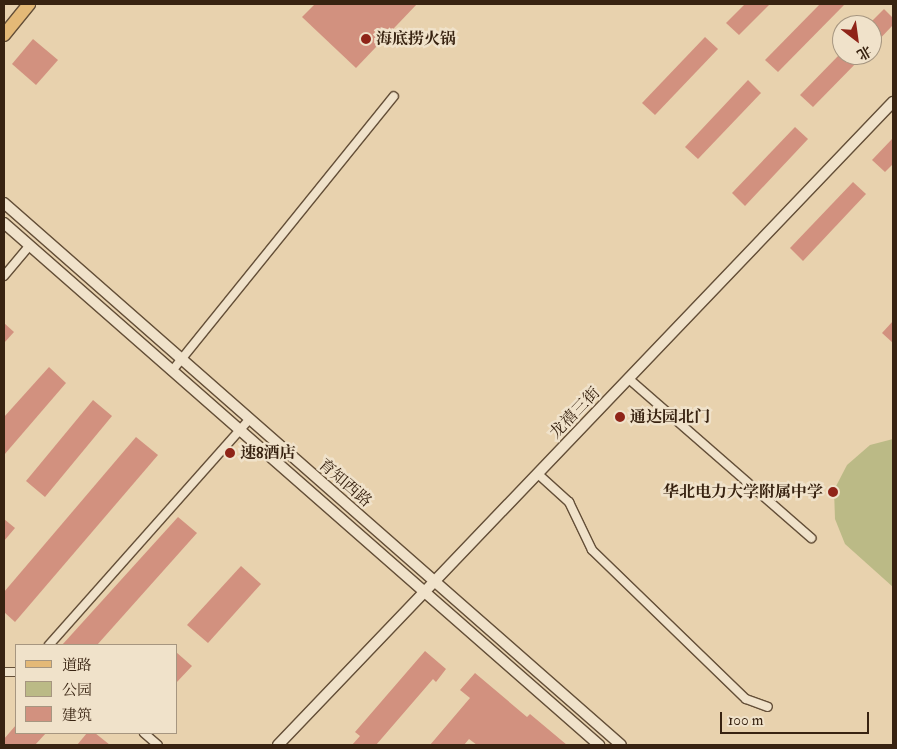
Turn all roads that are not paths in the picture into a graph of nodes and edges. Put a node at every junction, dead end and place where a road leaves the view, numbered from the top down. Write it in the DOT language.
graph roads {
  1 [pos="29,4"];
  2 [pos="4,35"];
  3 [pos="394,96"];
  4 [pos="893,102"];
  5 [pos="4,203"];
  6 [pos="4,223"];
  7 [pos="30,245"];
  8 [pos="4,276"];
  9 [pos="182,359"];
  10 [pos="172,371"];
  11 [pos="629,379"];
  12 [pos="250,420"];
  13 [pos="240,431"];
  14 [pos="538,474"];
  15 [pos="810,538"];
  16 [pos="435,582"];
  17 [pos="425,592"];
  18 [pos="50,644"];
  19 [pos="768,707"];
  20 [pos="145,734"];
  21 [pos="158,745"];
  22 [pos="278,745"];
  23 [pos="599,745"];
  24 [pos="621,745"];
  1 -- 2 [label="main road"];
  3 -- 9 [label="street"];
  4 -- 11 [label="street, 龙禧三街"];
  5 -- 9 [label="street, 育知西路"];
  6 -- 7 [label="street, 育知西路"];
  7 -- 8 [label="street"];
  7 -- 10 [label="street, 育知西路"];
  9 -- 10 [label="street"];
  9 -- 12 [label="street, 育知西路"];
  10 -- 13 [label="street, 育知西路"];
  11 -- 14 [label="street, 龙禧三街"];
  11 -- 15 [label="street"];
  12 -- 13 [label="street"];
  12 -- 16 [label="street, 育知西路"];
  13 -- 17 [label="street, 育知西路"];
  13 -- 18 [label="street"];
  14 -- 16 [label="street, 龙禧三街"];
  14 -- 19 [label="street"];
  16 -- 17 [label="street, 龙禧三街"];
  16 -- 24 [label="street, 育知西路"];
  17 -- 22 [label="street, 龙禧三街"];
  17 -- 23 [label="street, 育知西路"];
  20 -- 21 [label="street"];
}
